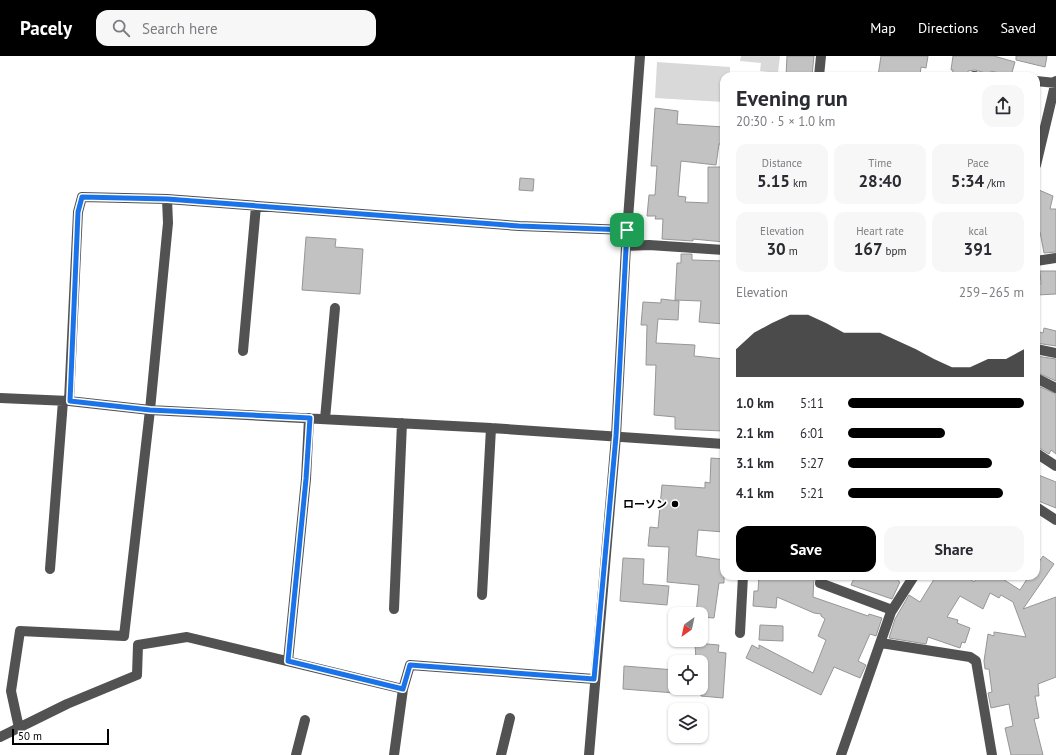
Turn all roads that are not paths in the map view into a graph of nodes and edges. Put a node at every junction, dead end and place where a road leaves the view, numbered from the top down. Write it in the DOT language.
graph roads {
  1 [pos="640,56"];
  2 [pos="821,56"];
  3 [pos="819,72"];
  4 [pos="1040,81"];
  5 [pos="1056,82"];
  6 [pos="1040,138"];
  7 [pos="167,199"];
  8 [pos="256,206"];
  9 [pos="627,230"];
  10 [pos="626,246"];
  11 [pos="720,250"];
  12 [pos="1056,258"];
  13 [pos="1040,260"];
  14 [pos="335,308"];
  15 [pos="1040,350"];
  16 [pos="244,351"];
  17 [pos="1056,352"];
  18 [pos="1040,380"];
  19 [pos="1056,388"];
  20 [pos="0,398"];
  21 [pos="66,401"];
  22 [pos="150,410"];
  23 [pos="310,418"];
  24 [pos="325,419"];
  25 [pos="402,423"];
  26 [pos="491,428"];
  27 [pos="616,436"];
  28 [pos="720,444"];
  29 [pos="1040,456"];
  30 [pos="1056,466"];
  31 [pos="1040,510"];
  32 [pos="1056,520"];
  33 [pos="50,569"];
  34 [pos="743,580"];
  35 [pos="820,580"];
  36 [pos="911,580"];
  37 [pos="482,595"];
  38 [pos="394,609"];
  39 [pos="892,610"];
  40 [pos="740,633"];
  41 [pos="881,643"];
  42 [pos="288,661"];
  43 [pos="594,679"];
  44 [pos="403,689"];
  45 [pos="510,718"];
  46 [pos="305,720"];
  47 [pos="19,728"];
  48 [pos="0,737"];
  49 [pos="296,755"];
  50 [pos="394,755"];
  51 [pos="501,755"];
  52 [pos="589,755"];
  53 [pos="841,755"];
  54 [pos="992,755"];
  1 -- 9 [label="street"];
  2 -- 3 [label="street"];
  4 -- 5 [label="street"];
  5 -- 6 [label="street"];
  7 -- 8 [label="street"];
  7 -- 21 [label="street"];
  7 -- 22 [label="street"];
  8 -- 9 [label="street"];
  8 -- 16 [label="street"];
  9 -- 10 [label="street"];
  10 -- 11 [label="street"];
  10 -- 27 [label="street"];
  12 -- 13 [label="street"];
  14 -- 24 [label="street"];
  15 -- 17 [label="street"];
  18 -- 19 [label="street"];
  20 -- 21 [label="street"];
  21 -- 22 [label="street"];
  21 -- 33 [label="street"];
  22 -- 23 [label="street"];
  22 -- 47 [label="street"];
  23 -- 24 [label="street"];
  23 -- 42 [label="street"];
  24 -- 25 [label="street"];
  25 -- 26 [label="street"];
  25 -- 38 [label="street"];
  26 -- 27 [label="street"];
  26 -- 37 [label="street"];
  27 -- 28 [label="street"];
  27 -- 43 [label="street"];
  29 -- 30 [label="street"];
  31 -- 32 [label="street"];
  34 -- 40 [label="street"];
  35 -- 39 [label="street"];
  36 -- 39 [label="street"];
  39 -- 41 [label="street"];
  41 -- 53 [label="street"];
  41 -- 54 [label="street"];
  42 -- 44 [label="street"];
  42 -- 47 [label="street"];
  43 -- 44 [label="street"];
  43 -- 52 [label="street"];
  44 -- 50 [label="street"];
  45 -- 51 [label="street"];
  46 -- 49 [label="street"];
  47 -- 48 [label="street"];
}
